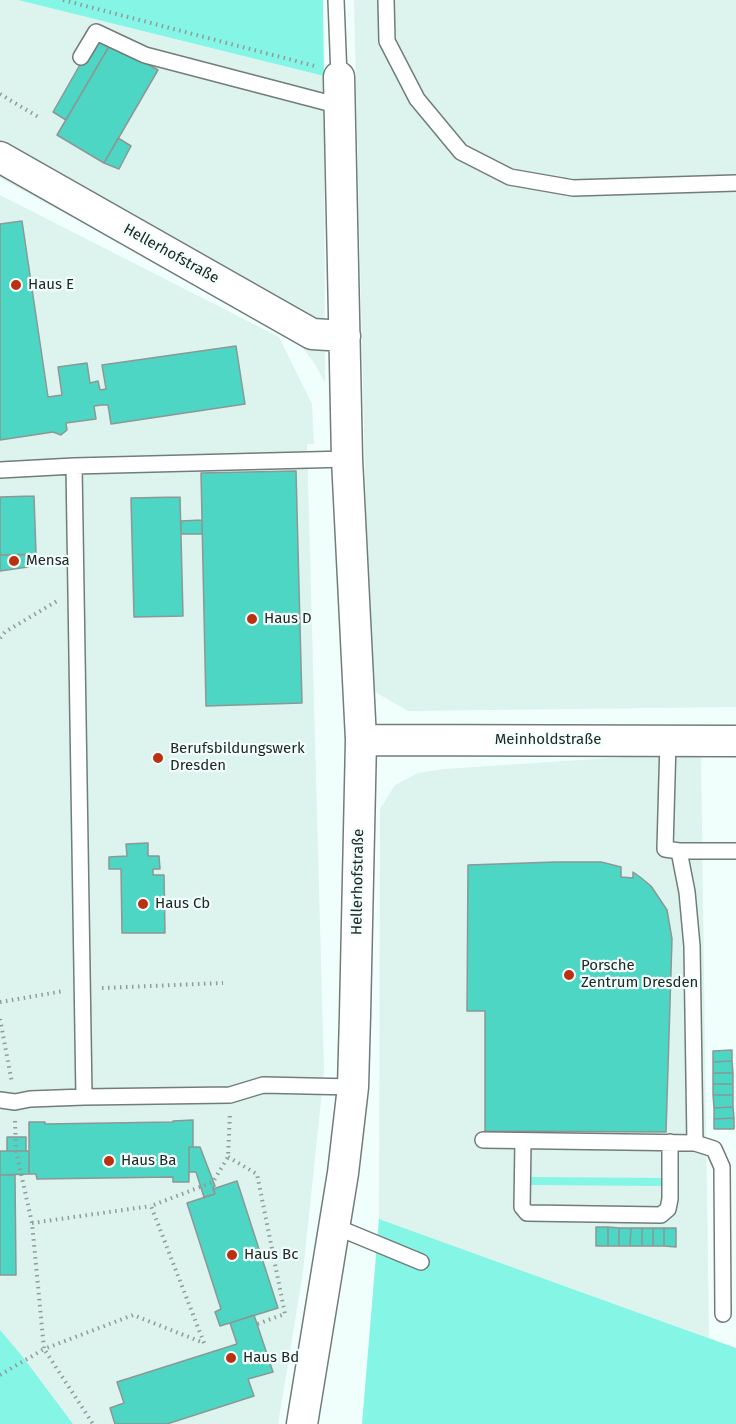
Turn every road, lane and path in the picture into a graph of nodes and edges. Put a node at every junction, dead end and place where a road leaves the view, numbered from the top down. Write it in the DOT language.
graph roads {
  1 [pos="63,0"];
  2 [pos="336,0"];
  3 [pos="386,0"];
  4 [pos="81,57"];
  5 [pos="338,72"];
  6 [pos="0,94"];
  7 [pos="340,106"];
  8 [pos="40,118"];
  9 [pos="0,158"];
  10 [pos="736,183"];
  11 [pos="345,336"];
  12 [pos="347,459"];
  13 [pos="74,466"];
  14 [pos="0,470"];
  15 [pos="75,590"];
  16 [pos="0,636"];
  17 [pos="361,740"];
  18 [pos="668,741"];
  19 [pos="736,741"];
  20 [pos="679,851"];
  21 [pos="736,851"];
  22 [pos="223,983"];
  23 [pos="82,988"];
  24 [pos="0,1002"];
  25 [pos="0,1019"];
  26 [pos="353,1087"];
  27 [pos="230,1095"];
  28 [pos="84,1097"];
  29 [pos="8,1101"];
  30 [pos="483,1140"];
  31 [pos="523,1141"];
  32 [pos="670,1142"];
  33 [pos="695,1143"];
  34 [pos="228,1157"];
  35 [pos="152,1206"];
  36 [pos="32,1223"];
  37 [pos="334,1226"];
  38 [pos="421,1262"];
  39 [pos="723,1314"];
  40 [pos="257,1323"];
  41 [pos="44,1349"];
  42 [pos="0,1375"];
  43 [pos="93,1424"];
  44 [pos="302,1424"];
  1 -- 5 [label="path"];
  2 -- 5 [label="lane"];
  3 -- 10 [label="lane"];
  4 -- 7 [label="lane"];
  5 -- 7 [label="street, Hellerhofstraße"];
  6 -- 8 [label="path"];
  7 -- 11 [label="street, Hellerhofstraße"];
  9 -- 11 [label="street, Hellerhofstraße"];
  11 -- 12 [label="street, Hellerhofstraße"];
  12 -- 13 [label="lane"];
  12 -- 17 [label="street, Hellerhofstraße"];
  13 -- 14 [label="lane"];
  13 -- 15 [label="lane"];
  15 -- 16 [label="path"];
  15 -- 23 [label="lane"];
  17 -- 18 [label="street, Meinholdstraße"];
  17 -- 26 [label="street, Hellerhofstraße"];
  18 -- 19 [label="street, Meinholdstraße"];
  18 -- 20 [label="lane"];
  20 -- 21 [label="lane"];
  20 -- 33 [label="lane"];
  22 -- 23 [label="path"];
  23 -- 24 [label="path"];
  23 -- 28 [label="lane"];
  25 -- 29 [label="path"];
  26 -- 27 [label="lane"];
  26 -- 37 [label="street, Hellerhofstraße"];
  27 -- 28 [label="lane"];
  27 -- 34 [label="path"];
  28 -- 29 [label="lane"];
  29 -- 36 [label="path"];
  30 -- 31 [label="lane"];
  31 -- 32 [label="lane"];
  31 -- 32 [label="lane"];
  32 -- 33 [label="lane"];
  33 -- 39 [label="lane"];
  34 -- 35 [label="path"];
  34 -- 40 [label="path"];
  35 -- 36 [label="path"];
  35 -- 41 [label="path"];
  36 -- 41 [label="path"];
  37 -- 38 [label="lane"];
  37 -- 44 [label="street, Hellerhofstraße"];
  41 -- 42 [label="path"];
  41 -- 43 [label="path"];
}
